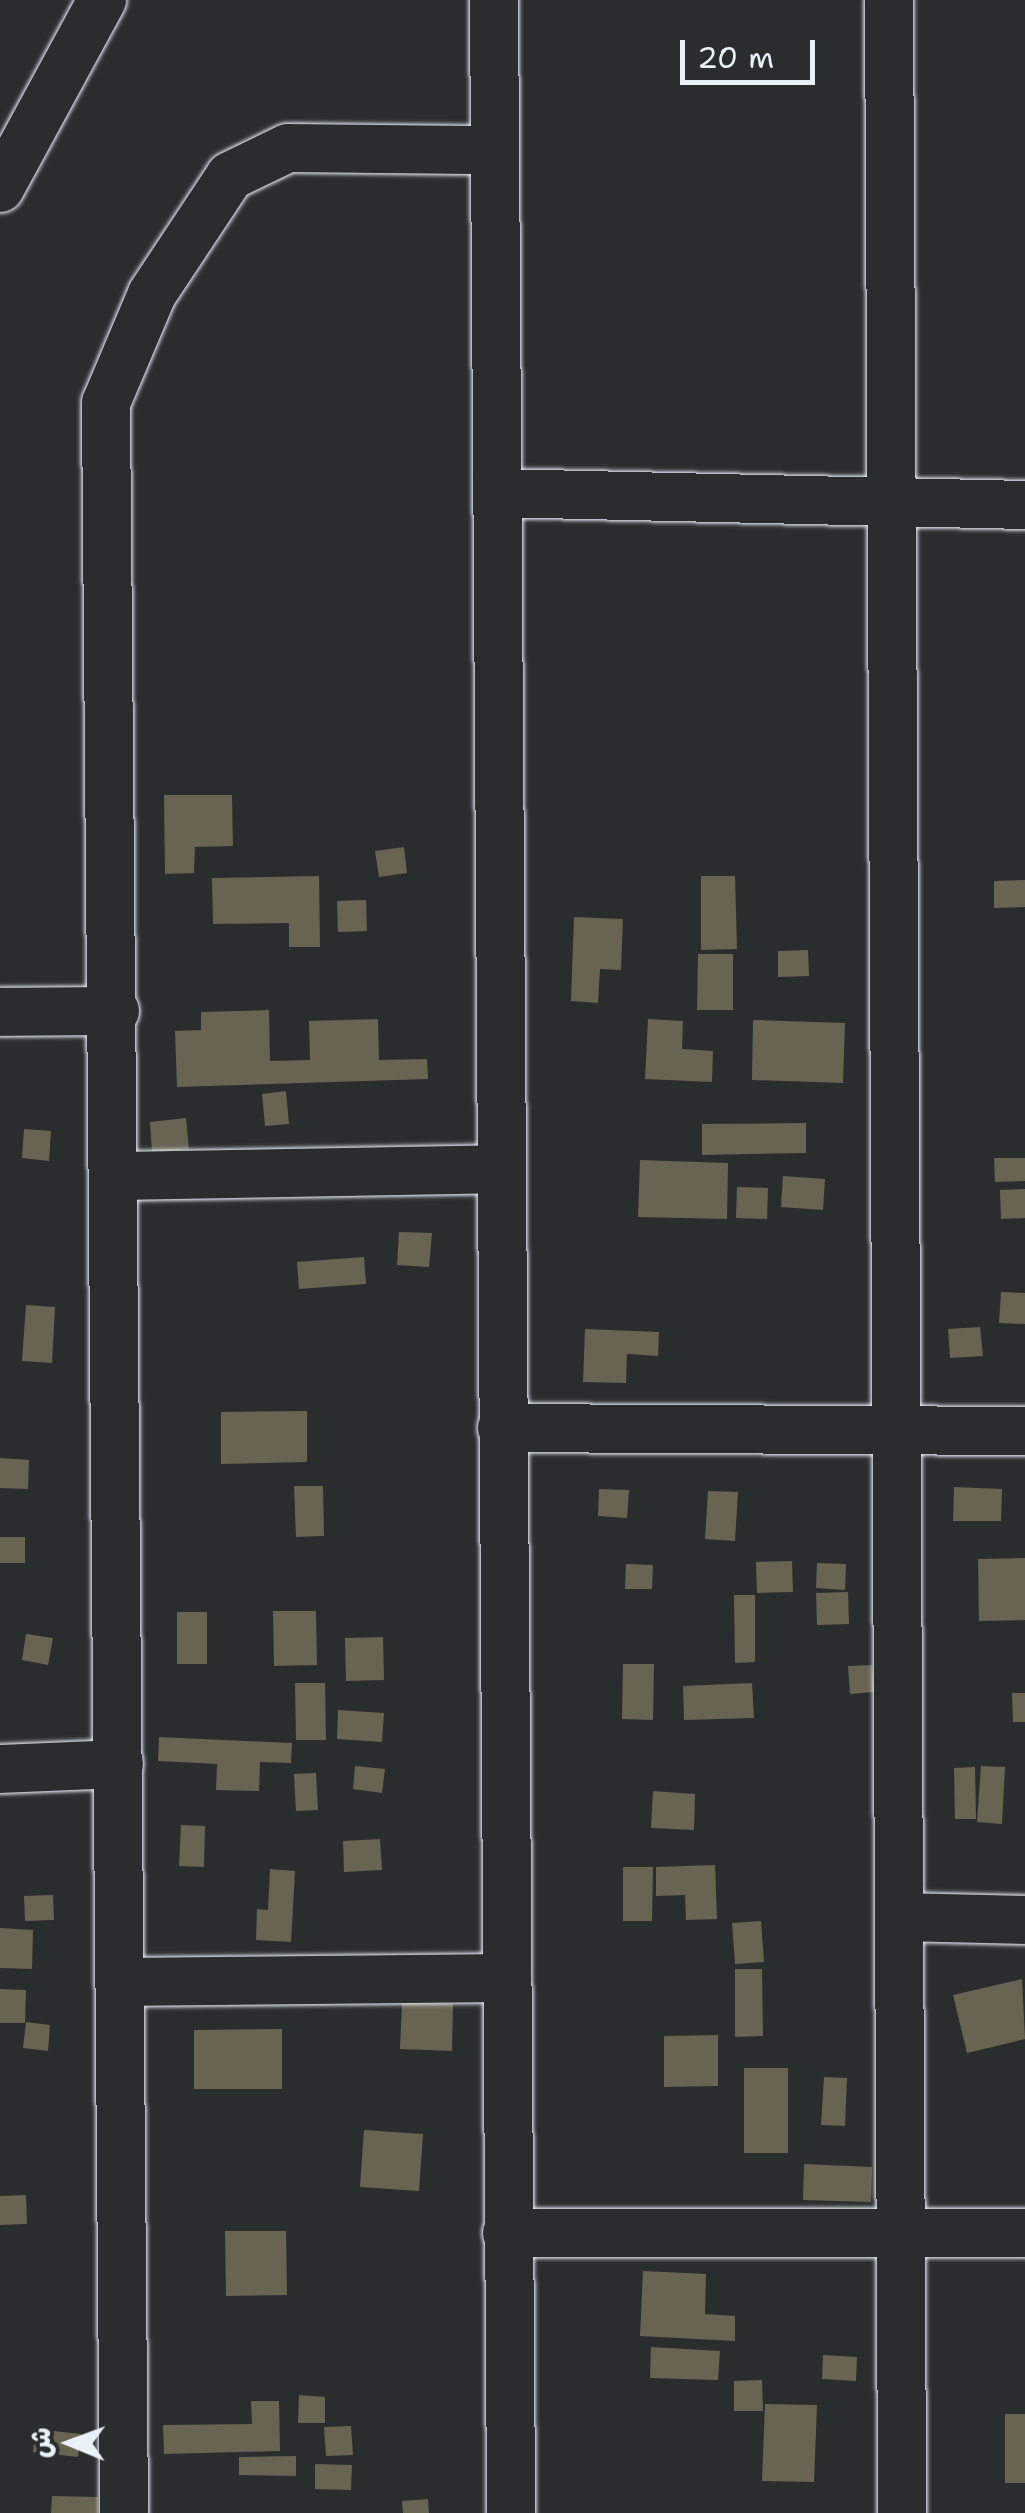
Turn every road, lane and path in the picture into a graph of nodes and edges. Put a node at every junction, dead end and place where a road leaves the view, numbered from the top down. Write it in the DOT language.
graph roads {
  1 [pos="102,0"];
  2 [pos="494,0"];
  3 [pos="889,0"];
  4 [pos="494,150"];
  5 [pos="0,188"];
  6 [pos="497,493"];
  7 [pos="892,502"];
  8 [pos="1025,504"];
  9 [pos="115,1011"];
  10 [pos="0,1012"];
  11 [pos="501,1169"];
  12 [pos="116,1176"];
  13 [pos="502,1428"];
  14 [pos="1025,1431"];
  15 [pos="900,1433"];
  16 [pos="119,1764"];
  17 [pos="0,1768"];
  18 [pos="902,1916"];
  19 [pos="1025,1920"];
  20 [pos="506,1978"];
  21 [pos="120,1982"];
  22 [pos="902,2232"];
  23 [pos="1025,2232"];
  24 [pos="507,2233"];
  25 [pos="124,2513"];
  26 [pos="510,2513"];
  27 [pos="902,2513"];
  1 -- 5 [label="street"];
  2 -- 4 [label="street"];
  3 -- 7 [label="street"];
  4 -- 6 [label="street"];
  4 -- 9 [label="street"];
  6 -- 7 [label="street"];
  6 -- 11 [label="street"];
  7 -- 8 [label="street"];
  7 -- 15 [label="street"];
  9 -- 10 [label="street"];
  9 -- 12 [label="street"];
  11 -- 12 [label="street"];
  11 -- 13 [label="street"];
  12 -- 16 [label="street"];
  13 -- 15 [label="street"];
  13 -- 20 [label="street"];
  14 -- 15 [label="street"];
  15 -- 18 [label="street"];
  16 -- 17 [label="street"];
  16 -- 21 [label="street"];
  18 -- 19 [label="street"];
  18 -- 22 [label="street"];
  20 -- 21 [label="street"];
  20 -- 24 [label="street"];
  21 -- 25 [label="street"];
  22 -- 23 [label="street"];
  22 -- 24 [label="street"];
  22 -- 27 [label="street"];
  24 -- 26 [label="street"];
}
